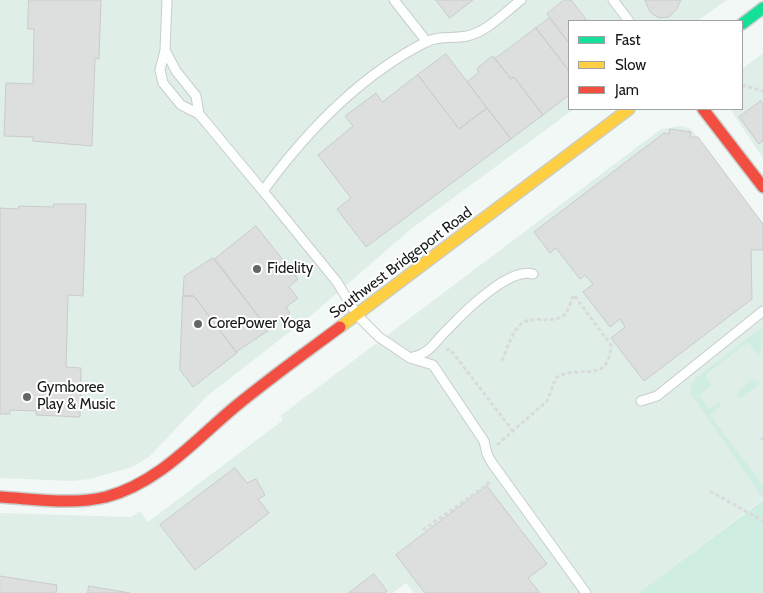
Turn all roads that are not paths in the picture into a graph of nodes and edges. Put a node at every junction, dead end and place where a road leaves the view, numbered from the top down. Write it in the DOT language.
graph roads {
  1 [pos="167,0"];
  2 [pos="394,0"];
  3 [pos="521,0"];
  4 [pos="614,0"];
  5 [pos="763,8"];
  6 [pos="628,20"];
  7 [pos="743,23"];
  8 [pos="427,42"];
  9 [pos="165,50"];
  10 [pos="628,110"];
  11 [pos="704,110"];
  12 [pos="199,114"];
  13 [pos="763,187"];
  14 [pos="263,191"];
  15 [pos="533,274"];
  16 [pos="763,311"];
  17 [pos="357,315"];
  18 [pos="410,358"];
  19 [pos="641,401"];
  20 [pos="0,497"];
  21 [pos="586,593"];
  1 -- 9 [label="lane"];
  2 -- 8 [label="lane"];
  3 -- 8 [label="lane"];
  4 -- 6 [label="lane"];
  5 -- 7 [label="street"];
  8 -- 14 [label="lane"];
  9 -- 12 [label="lane"];
  9 -- 12 [label="lane"];
  10 -- 17 [label="street, Southwest Bridgeport Road"];
  11 -- 13 [label="street"];
  12 -- 14 [label="lane"];
  14 -- 17 [label="lane"];
  15 -- 18 [label="lane"];
  16 -- 19 [label="lane"];
  17 -- 18 [label="lane"];
  17 -- 20 [label="street, Southwest Bridgeport Road"];
  18 -- 21 [label="lane"];
}
